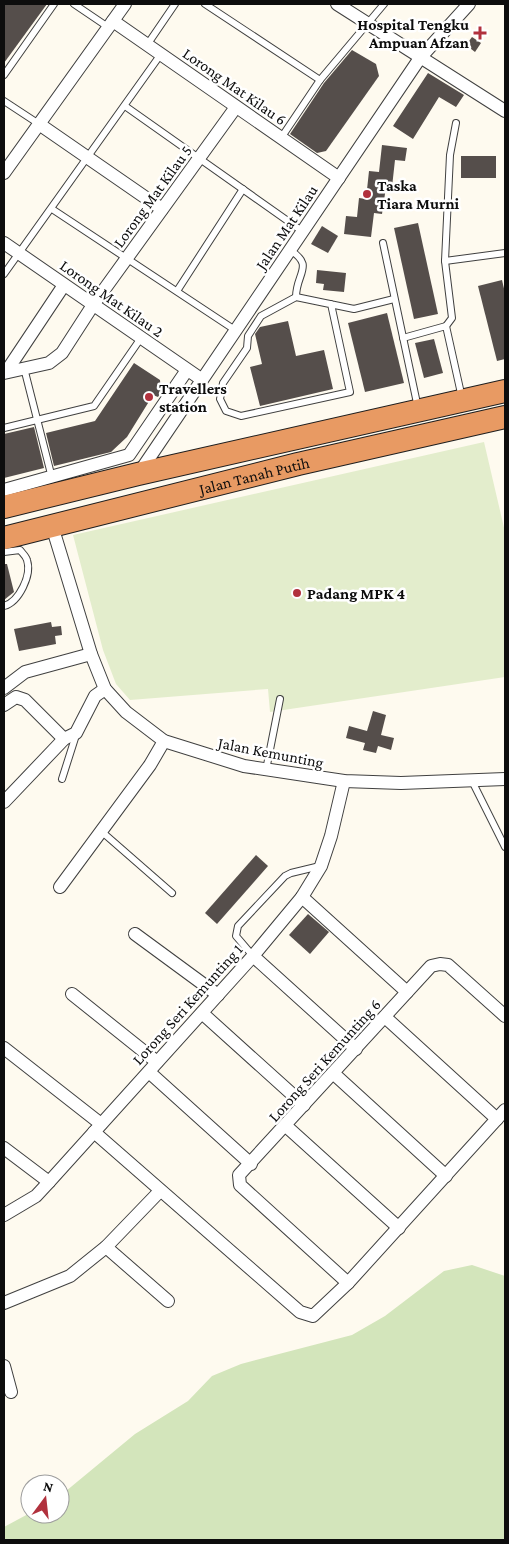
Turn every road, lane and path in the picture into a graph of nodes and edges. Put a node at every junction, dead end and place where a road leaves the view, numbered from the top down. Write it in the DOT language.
graph roads {
  1 [pos="54,4"];
  2 [pos="74,4"];
  3 [pos="125,4"];
  4 [pos="175,4"];
  5 [pos="205,4"];
  6 [pos="337,4"];
  7 [pos="384,4"];
  8 [pos="469,4"];
  9 [pos="110,24"];
  10 [pos="367,24"];
  11 [pos="148,45"];
  12 [pos="161,54"];
  13 [pos="420,58"];
  14 [pos="4,75"];
  15 [pos="320,80"];
  16 [pos="4,101"];
  17 [pos="125,106"];
  18 [pos="236,107"];
  19 [pos="505,111"];
  20 [pos="456,123"];
  21 [pos="38,124"];
  22 [pos="281,138"];
  23 [pos="87,158"];
  24 [pos="199,158"];
  25 [pos="4,173"];
  26 [pos="339,178"];
  27 [pos="243,189"];
  28 [pos="52,209"];
  29 [pos="162,209"];
  30 [pos="302,231"];
  31 [pos="4,243"];
  32 [pos="383,243"];
  33 [pos="290,250"];
  34 [pos="505,253"];
  35 [pos="19,254"];
  36 [pos="127,258"];
  37 [pos="445,260"];
  38 [pos="4,274"];
  39 [pos="64,284"];
  40 [pos="177,291"];
  41 [pos="296,297"];
  42 [pos="394,299"];
  43 [pos="331,304"];
  44 [pos="93,305"];
  45 [pos="446,326"];
  46 [pos="235,330"];
  47 [pos="141,338"];
  48 [pos="403,338"];
  49 [pos="24,368"];
  50 [pos="187,370"];
  51 [pos="5,373"];
  52 [pos="201,380"];
  53 [pos="505,391"];
  54 [pos="463,401"];
  55 [pos="419,411"];
  56 [pos="505,417"];
  57 [pos="37,419"];
  58 [pos="4,428"];
  59 [pos="138,474"];
  60 [pos="54,487"];
  61 [pos="4,490"];
  62 [pos="4,507"];
  63 [pos="52,526"];
  64 [pos="4,538"];
  65 [pos="4,552"];
  66 [pos="4,606"];
  67 [pos="91,654"];
  68 [pos="4,688"];
  69 [pos="105,689"];
  70 [pos="280,699"];
  71 [pos="4,705"];
  72 [pos="76,733"];
  73 [pos="64,739"];
  74 [pos="164,741"];
  75 [pos="266,770"];
  76 [pos="62,779"];
  77 [pos="505,779"];
  78 [pos="344,781"];
  79 [pos="472,781"];
  80 [pos="4,802"];
  81 [pos="101,831"];
  82 [pos="505,847"];
  83 [pos="321,866"];
  84 [pos="60,887"];
  85 [pos="172,894"];
  86 [pos="302,897"];
  87 [pos="135,934"];
  88 [pos="253,956"];
  89 [pos="408,992"];
  90 [pos="72,994"];
  91 [pos="218,995"];
  92 [pos="202,1013"];
  93 [pos="505,1016"];
  94 [pos="385,1017"];
  95 [pos="4,1048"];
  96 [pos="356,1049"];
  97 [pos="153,1067"];
  98 [pos="333,1074"];
  99 [pos="304,1105"];
  100 [pos="501,1114"];
  101 [pos="286,1126"];
  102 [pos="98,1128"];
  103 [pos="4,1148"];
  104 [pos="250,1164"];
  105 [pos="446,1176"];
  106 [pos="49,1182"];
  107 [pos="160,1192"];
  108 [pos="4,1216"];
  109 [pos="399,1228"];
  110 [pos="106,1248"];
  111 [pos="348,1283"];
  112 [pos="168,1301"];
  113 [pos="4,1303"];
  114 [pos="4,1366"];
  115 [pos="11,1392"];
  1 -- 14 [label="lane"];
  2 -- 9 [label="lane"];
  3 -- 9 [label="street"];
  4 -- 11 [label="lane"];
  5 -- 15 [label="lane"];
  6 -- 10 [label="street"];
  7 -- 10 [label="lane"];
  8 -- 13 [label="street, Jalan Mat Kilau"];
  9 -- 11 [label="street, Lorong Mat Kilau 6"];
  9 -- 21 [label="street"];
  10 -- 13 [label="street"];
  10 -- 15 [label="lane"];
  11 -- 12 [label="street, Lorong Mat Kilau 6"];
  12 -- 17 [label="lane"];
  12 -- 18 [label="street, Lorong Mat Kilau 6"];
  13 -- 19 [label="street"];
  13 -- 26 [label="street, Jalan Mat Kilau"];
  15 -- 22 [label="lane"];
  16 -- 21 [label="lane"];
  17 -- 23 [label="lane"];
  17 -- 24 [label="lane"];
  18 -- 22 [label="street, Lorong Mat Kilau 6"];
  18 -- 24 [label="street, Lorong Mat Kilau 5"];
  20 -- 37 [label="lane"];
  21 -- 23 [label="street"];
  21 -- 25 [label="street"];
  22 -- 26 [label="street, Lorong Mat Kilau 6"];
  23 -- 28 [label="lane"];
  23 -- 29 [label="street"];
  24 -- 27 [label="lane"];
  24 -- 29 [label="street, Lorong Mat Kilau 5"];
  26 -- 30 [label="street, Jalan Mat Kilau"];
  27 -- 30 [label="lane"];
  27 -- 40 [label="lane"];
  28 -- 35 [label="lane"];
  28 -- 36 [label="lane"];
  29 -- 36 [label="street, Lorong Mat Kilau 5"];
  30 -- 33 [label="street, Jalan Mat Kilau"];
  31 -- 35 [label="street, Lorong Mat Kilau 2"];
  32 -- 42 [label="lane"];
  33 -- 41 [label="lane"];
  33 -- 46 [label="street, Jalan Mat Kilau"];
  34 -- 37 [label="lane"];
  35 -- 38 [label="lane"];
  35 -- 39 [label="street, Lorong Mat Kilau 2"];
  36 -- 40 [label="lane"];
  36 -- 44 [label="street, Lorong Mat Kilau 5"];
  37 -- 45 [label="lane"];
  39 -- 44 [label="street, Lorong Mat Kilau 2"];
  39 -- 51 [label="street"];
  40 -- 46 [label="lane"];
  41 -- 43 [label="lane"];
  41 -- 43 [label="lane"];
  42 -- 43 [label="lane"];
  42 -- 48 [label="lane"];
  44 -- 47 [label="street, Lorong Mat Kilau 2"];
  44 -- 49 [label="street, Lorong Mat Kilau 5"];
  45 -- 48 [label="lane"];
  45 -- 54 [label="lane"];
  46 -- 52 [label="street, Jalan Mat Kilau"];
  47 -- 50 [label="street, Lorong Mat Kilau 2"];
  47 -- 57 [label="lane"];
  48 -- 55 [label="lane"];
  49 -- 51 [label="street, Lorong Mat Kilau 5"];
  49 -- 57 [label="lane"];
  50 -- 52 [label="street, Lorong Mat Kilau 2"];
  50 -- 60 [label="street"];
  52 -- 59 [label="street, Jalan Mat Kilau"];
  53 -- 54 [label="highway, Jalan Tanah Putih"];
  54 -- 55 [label="highway, Jalan Tanah Putih"];
  55 -- 59 [label="highway, Jalan Tanah Putih"];
  56 -- 63 [label="highway, Jalan Tanah Putih"];
  57 -- 58 [label="lane"];
  57 -- 60 [label="lane"];
  59 -- 60 [label="highway, Jalan Tanah Putih"];
  60 -- 61 [label="street"];
  60 -- 62 [label="highway, Jalan Tanah Putih"];
  63 -- 64 [label="highway, Jalan Tanah Putih"];
  63 -- 67 [label="street, Jalan Kemunting"];
  65 -- 66 [label="lane"];
  67 -- 68 [label="street"];
  67 -- 69 [label="street, Jalan Kemunting"];
  69 -- 72 [label="street"];
  69 -- 74 [label="street, Jalan Kemunting"];
  70 -- 75 [label="lane"];
  71 -- 73 [label="street"];
  72 -- 73 [label="street"];
  72 -- 76 [label="lane"];
  73 -- 80 [label="street"];
  74 -- 75 [label="street, Jalan Kemunting"];
  74 -- 81 [label="street"];
  75 -- 78 [label="street, Jalan Kemunting"];
  77 -- 79 [label="street, Jalan Kemunting"];
  78 -- 79 [label="street, Jalan Kemunting"];
  78 -- 83 [label="street, Lorong Seri Kemunting 1"];
  79 -- 82 [label="lane"];
  81 -- 84 [label="street"];
  81 -- 85 [label="lane"];
  83 -- 86 [label="street, Lorong Seri Kemunting 1"];
  83 -- 88 [label="lane"];
  86 -- 88 [label="street, Lorong Seri Kemunting 1"];
  86 -- 89 [label="street"];
  87 -- 91 [label="street"];
  88 -- 91 [label="street, Lorong Seri Kemunting 1"];
  88 -- 96 [label="street"];
  89 -- 93 [label="street, Lorong Seri Kemunting 6"];
  89 -- 94 [label="street, Lorong Seri Kemunting 6"];
  90 -- 97 [label="street"];
  91 -- 92 [label="street, Lorong Seri Kemunting 1"];
  92 -- 97 [label="street, Lorong Seri Kemunting 1"];
  92 -- 99 [label="street"];
  94 -- 96 [label="street, Lorong Seri Kemunting 6"];
  94 -- 100 [label="street"];
  95 -- 102 [label="street"];
  96 -- 98 [label="street, Lorong Seri Kemunting 6"];
  97 -- 102 [label="street, Lorong Seri Kemunting 1"];
  97 -- 104 [label="street"];
  98 -- 99 [label="street, Lorong Seri Kemunting 6"];
  98 -- 105 [label="street"];
  99 -- 101 [label="street, Lorong Seri Kemunting 6"];
  100 -- 105 [label="street"];
  101 -- 104 [label="street, Lorong Seri Kemunting 6"];
  101 -- 109 [label="street"];
  102 -- 106 [label="street, Lorong Seri Kemunting 1"];
  102 -- 107 [label="street"];
  103 -- 106 [label="street"];
  104 -- 111 [label="street, Lorong Seri Kemunting 6"];
  105 -- 109 [label="street"];
  106 -- 108 [label="street, Lorong Seri Kemunting 1"];
  107 -- 110 [label="street"];
  107 -- 111 [label="street"];
  109 -- 111 [label="street"];
  110 -- 112 [label="street"];
  110 -- 113 [label="street"];
  114 -- 115 [label="street"];
}
